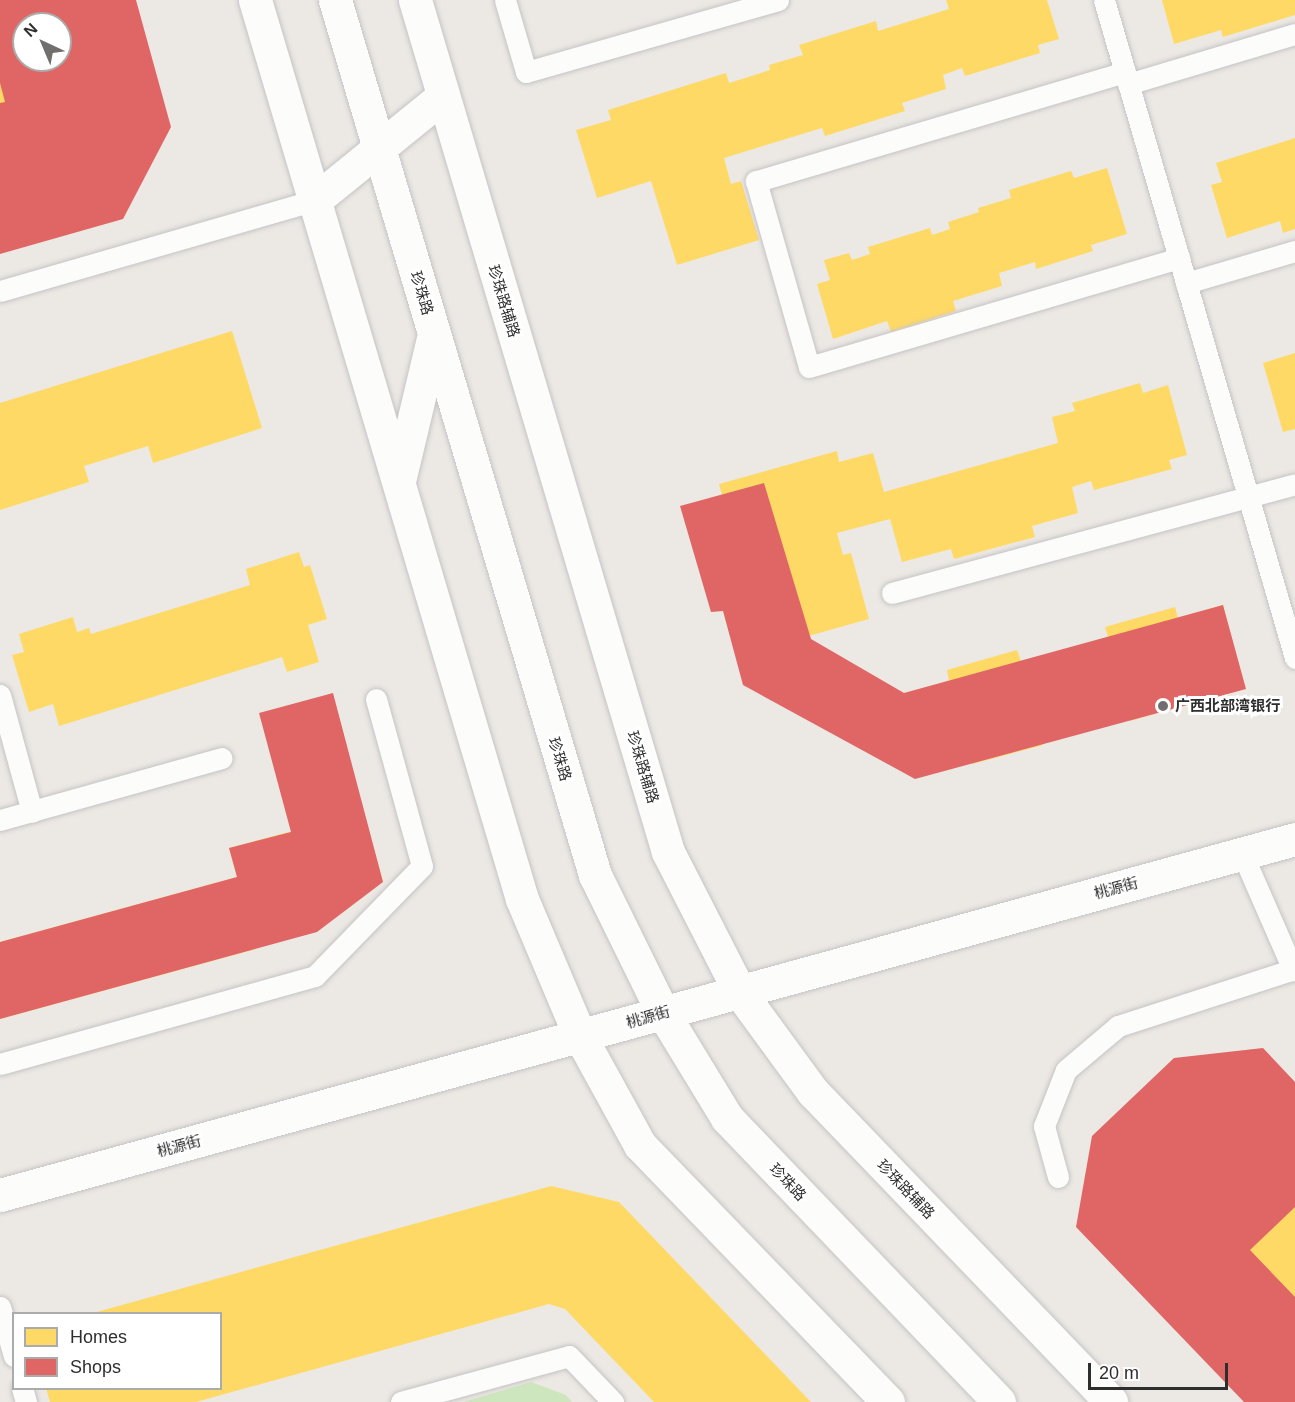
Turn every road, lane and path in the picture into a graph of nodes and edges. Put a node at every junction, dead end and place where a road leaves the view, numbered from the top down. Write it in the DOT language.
graph roads {
  1 [pos="255,0"];
  2 [pos="335,0"];
  3 [pos="415,0"];
  4 [pos="505,0"];
  5 [pos="778,0"];
  6 [pos="1104,0"];
  7 [pos="1295,34"];
  8 [pos="1126,78"];
  9 [pos="443,96"];
  10 [pos="379,148"];
  11 [pos="315,200"];
  12 [pos="1295,251"];
  13 [pos="1179,258"];
  14 [pos="1186,283"];
  15 [pos="0,291"];
  16 [pos="434,334"];
  17 [pos="399,483"];
  18 [pos="1295,484"];
  19 [pos="1248,496"];
  20 [pos="892,593"];
  21 [pos="1295,658"];
  22 [pos="0,695"];
  23 [pos="376,699"];
  24 [pos="222,758"];
  25 [pos="32,812"];
  26 [pos="0,820"];
  27 [pos="1295,839"];
  28 [pos="1242,853"];
  29 [pos="1294,970"];
  30 [pos="739,991"];
  31 [pos="663,1013"];
  32 [pos="580,1036"];
  33 [pos="0,1064"];
  34 [pos="1058,1177"];
  35 [pos="0,1195"];
  36 [pos="0,1306"];
  37 [pos="12,1349"];
  38 [pos="401,1402"];
  39 [pos="613,1402"];
  40 [pos="888,1402"];
  41 [pos="999,1402"];
  42 [pos="1111,1402"];
  1 -- 11 [label="street"];
  2 -- 10 [label="street, 珍珠路"];
  3 -- 9 [label="street, 珍珠路辅路"];
  4 -- 5 [label="lane"];
  6 -- 8 [label="lane"];
  7 -- 8 [label="lane"];
  8 -- 13 [label="lane"];
  8 -- 13 [label="lane"];
  9 -- 10 [label="street"];
  9 -- 30 [label="street, 珍珠路辅路"];
  10 -- 11 [label="street"];
  10 -- 16 [label="street, 珍珠路"];
  11 -- 15 [label="lane"];
  11 -- 17 [label="street"];
  12 -- 14 [label="lane"];
  13 -- 14 [label="lane"];
  14 -- 19 [label="lane"];
  16 -- 17 [label="street"];
  16 -- 31 [label="street, 珍珠路"];
  17 -- 32 [label="street"];
  18 -- 19 [label="lane"];
  19 -- 20 [label="lane"];
  19 -- 21 [label="lane"];
  22 -- 25 [label="lane"];
  23 -- 33 [label="lane"];
  24 -- 25 [label="lane"];
  25 -- 26 [label="lane"];
  27 -- 28 [label="street, 桃源街"];
  28 -- 29 [label="lane"];
  28 -- 30 [label="street, 桃源街"];
  29 -- 34 [label="lane"];
  30 -- 31 [label="street, 桃源街"];
  30 -- 42 [label="street, 珍珠路辅路"];
  31 -- 32 [label="street, 桃源街"];
  31 -- 41 [label="street, 珍珠路"];
  32 -- 35 [label="street, 桃源街"];
  32 -- 40 [label="street"];
  36 -- 37 [label="lane"];
  38 -- 39 [label="lane"];
}
